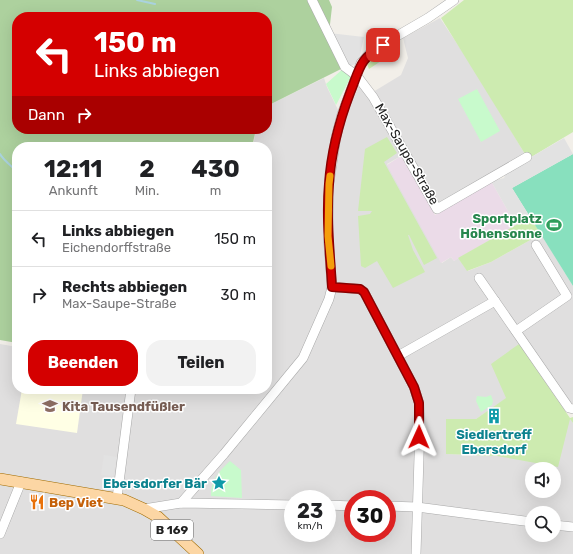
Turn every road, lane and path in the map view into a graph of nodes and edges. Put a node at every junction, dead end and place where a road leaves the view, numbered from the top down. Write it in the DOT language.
graph roads {
  1 [pos="312,0"];
  2 [pos="454,0"];
  3 [pos="357,76"];
  4 [pos="527,157"];
  5 [pos="536,245"];
  6 [pos="479,278"];
  7 [pos="332,287"];
  8 [pos="495,301"];
  9 [pos="516,331"];
  10 [pos="398,356"];
  11 [pos="130,394"];
  12 [pos="573,408"];
  13 [pos="0,478"];
  14 [pos="22,482"];
  15 [pos="117,498"];
  16 [pos="181,503"];
  17 [pos="284,505"];
  18 [pos="396,506"];
  19 [pos="417,507"];
  20 [pos="144,509"];
  21 [pos="525,521"];
  22 [pos="561,526"];
  23 [pos="573,527"];
  24 [pos="0,534"];
  25 [pos="198,554"];
  26 [pos="416,554"];
  1 -- 3 [label="street, Max-Saupe-Straße"];
  2 -- 3 [label="street"];
  3 -- 4 [label="street, Max-Saupe-Straße"];
  3 -- 7 [label="street"];
  5 -- 9 [label="street"];
  6 -- 8 [label="street"];
  7 -- 10 [label="street"];
  7 -- 16 [label="street"];
  8 -- 9 [label="street"];
  8 -- 10 [label="street"];
  9 -- 12 [label="street"];
  10 -- 19 [label="street"];
  11 -- 15 [label="street"];
  13 -- 14 [label="main road"];
  14 -- 15 [label="main road"];
  14 -- 24 [label="street"];
  15 -- 20 [label="main road"];
  16 -- 17 [label="street"];
  16 -- 20 [label="street"];
  18 -- 19 [label="street"];
  19 -- 21 [label="street"];
  19 -- 26 [label="street"];
  20 -- 25 [label="main road, B 169"];
  22 -- 23 [label="street"];
}
